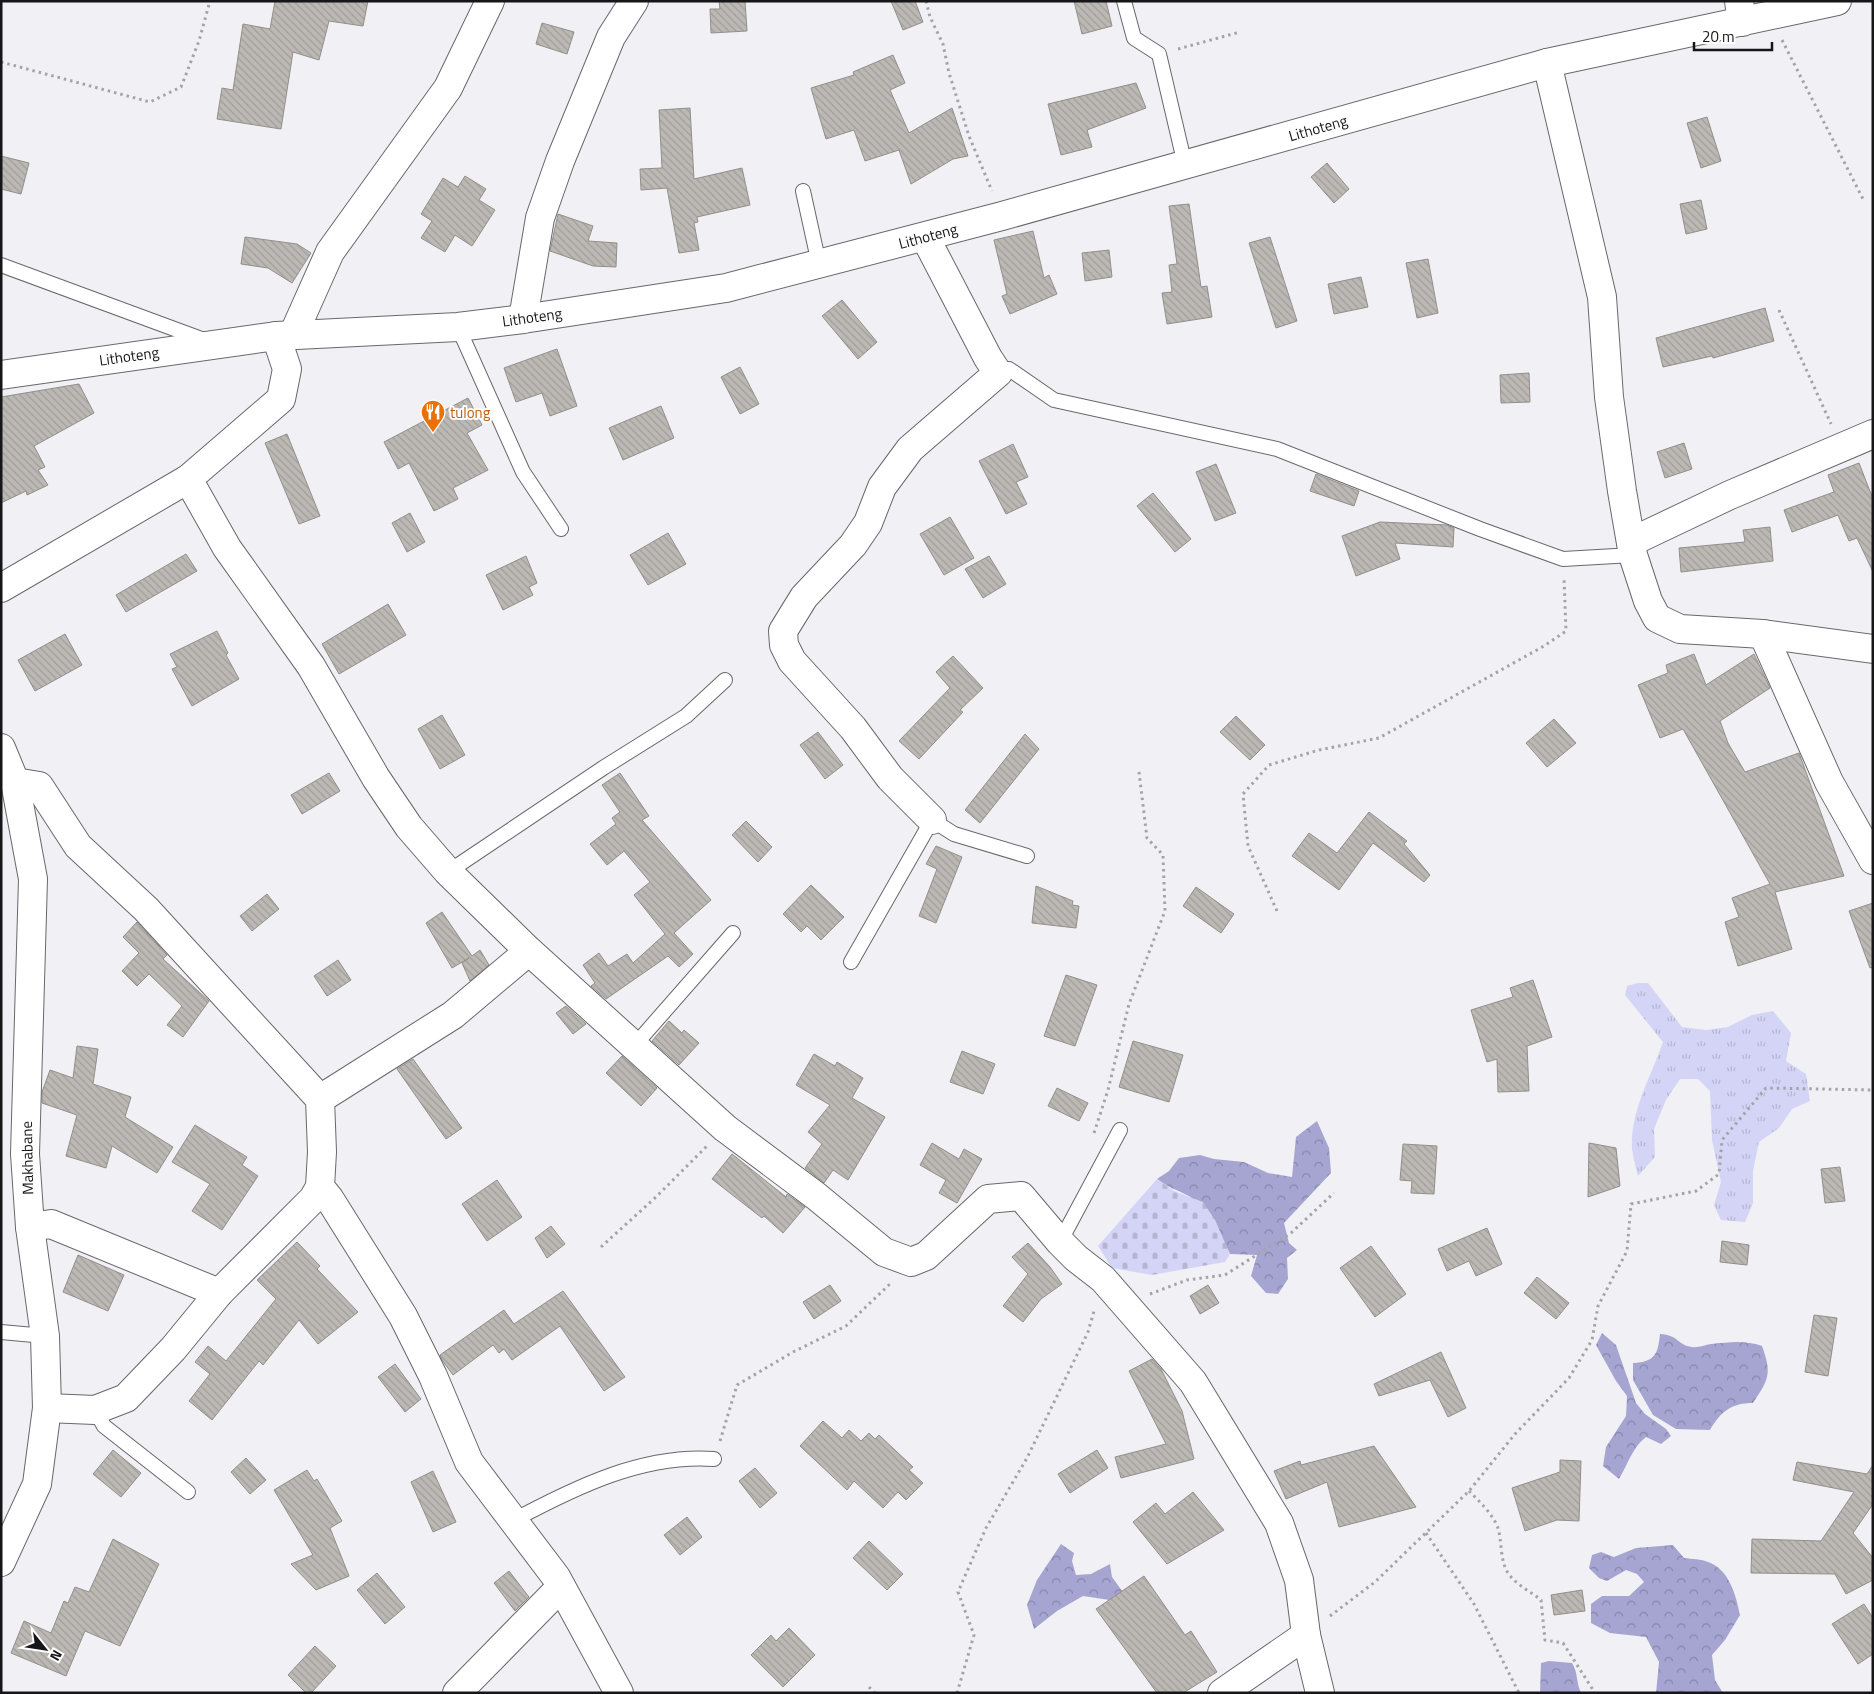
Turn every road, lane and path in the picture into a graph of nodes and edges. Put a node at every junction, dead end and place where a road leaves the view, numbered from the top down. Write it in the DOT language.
graph roads {
  1 [pos="210,1"];
  2 [pos="490,1"];
  3 [pos="634,1"];
  4 [pos="926,1"];
  5 [pos="1124,1"];
  6 [pos="1837,1"];
  7 [pos="1741,11"];
  8 [pos="1768,16"];
  9 [pos="1240,32"];
  10 [pos="1159,54"];
  11 [pos="1,62"];
  12 [pos="1547,63"];
  13 [pos="1185,165"];
  14 [pos="803,191"];
  15 [pos="1863,199"];
  16 [pos="1002,216"];
  17 [pos="925,237"];
  18 [pos="819,264"];
  19 [pos="1,265"];
  20 [pos="1779,310"];
  21 [pos="523,319"];
  22 [pos="458,327"];
  23 [pos="285,336"];
  24 [pos="215,344"];
  25 [pos="998,373"];
  26 [pos="1,375"];
  27 [pos="1873,434"];
  28 [pos="1842,447"];
  29 [pos="188,479"];
  30 [pos="561,529"];
  31 [pos="1632,548"];
  32 [pos="1563,560"];
  33 [pos="1,588"];
  34 [pos="1763,634"];
  35 [pos="1873,649"];
  36 [pos="725,680"];
  37 [pos="1,748"];
  38 [pos="1139,772"];
  39 [pos="15,782"];
  40 [pos="932,820"];
  41 [pos="1027,856"];
  42 [pos="1873,860"];
  43 [pos="448,872"];
  44 [pos="1277,911"];
  45 [pos="733,933"];
  46 [pos="529,951"];
  47 [pos="851,962"];
  48 [pos="634,1046"];
  49 [pos="1873,1090"];
  50 [pos="320,1099"];
  51 [pos="725,1128"];
  52 [pos="1120,1130"];
  53 [pos="1099,1170"];
  54 [pos="320,1187"];
  55 [pos="1334,1193"];
  56 [pos="30,1226"];
  57 [pos="1060,1242"];
  58 [pos="600,1247"];
  59 [pos="911,1262"];
  60 [pos="1103,1279"];
  61 [pos="219,1293"];
  62 [pos="1124,1303"];
  63 [pos="1,1332"];
  64 [pos="45,1336"];
  65 [pos="47,1408"];
  66 [pos="94,1410"];
  67 [pos="714,1459"];
  68 [pos="1469,1491"];
  69 [pos="188,1492"];
  70 [pos="514,1520"];
  71 [pos="1426,1533"];
  72 [pos="1,1562"];
  73 [pos="562,1587"];
  74 [pos="1306,1635"];
  75 [pos="869,1687"];
  76 [pos="457,1693"];
  77 [pos="619,1693"];
  78 [pos="875,1693"];
  79 [pos="956,1693"];
  80 [pos="1222,1693"];
  81 [pos="1320,1693"];
  82 [pos="1519,1693"];
  83 [pos="1595,1693"];
  1 -- 11 [label="path"];
  2 -- 23 [label="street"];
  3 -- 21 [label="street"];
  4 -- 16 [label="path"];
  5 -- 10 [label="lane"];
  6 -- 8 [label="street, Lithoteng"];
  7 -- 8 [label="street, Lithoteng"];
  7 -- 12 [label="street, Lithoteng"];
  8 -- 15 [label="path"];
  9 -- 10 [label="path"];
  10 -- 13 [label="lane"];
  12 -- 13 [label="street, Lithoteng"];
  12 -- 31 [label="street"];
  13 -- 16 [label="street, Lithoteng"];
  14 -- 18 [label="lane"];
  16 -- 17 [label="street, Lithoteng"];
  17 -- 18 [label="street, Lithoteng"];
  17 -- 25 [label="street"];
  18 -- 21 [label="street, Lithoteng"];
  19 -- 24 [label="lane"];
  20 -- 28 [label="path"];
  21 -- 22 [label="street, Lithoteng"];
  22 -- 23 [label="street, Lithoteng"];
  22 -- 30 [label="lane"];
  23 -- 24 [label="street, Lithoteng"];
  23 -- 29 [label="street"];
  24 -- 26 [label="street, Lithoteng"];
  25 -- 32 [label="lane"];
  25 -- 40 [label="street"];
  27 -- 28 [label="street"];
  28 -- 31 [label="street"];
  29 -- 33 [label="street"];
  29 -- 43 [label="street"];
  31 -- 32 [label="lane"];
  31 -- 34 [label="street"];
  32 -- 44 [label="path"];
  34 -- 35 [label="street"];
  34 -- 42 [label="street"];
  36 -- 43 [label="lane"];
  37 -- 39 [label="street, Makhabane"];
  38 -- 53 [label="path"];
  39 -- 50 [label="street"];
  39 -- 56 [label="street, Makhabane"];
  40 -- 41 [label="lane"];
  40 -- 47 [label="lane"];
  43 -- 46 [label="street"];
  45 -- 48 [label="lane"];
  46 -- 48 [label="street"];
  46 -- 50 [label="street"];
  48 -- 51 [label="street"];
  49 -- 68 [label="path"];
  50 -- 54 [label="street"];
  51 -- 58 [label="path"];
  51 -- 59 [label="street"];
  52 -- 53 [label="lane"];
  53 -- 57 [label="lane"];
  54 -- 61 [label="street"];
  54 -- 70 [label="street"];
  55 -- 62 [label="path"];
  56 -- 61 [label="street"];
  56 -- 64 [label="street, Makhabane"];
  57 -- 59 [label="street"];
  57 -- 60 [label="street"];
  59 -- 67 [label="path"];
  60 -- 62 [label="street"];
  60 -- 79 [label="path"];
  61 -- 66 [label="street"];
  62 -- 74 [label="street"];
  63 -- 64 [label="lane"];
  64 -- 65 [label="street, Makhabane"];
  65 -- 66 [label="street"];
  65 -- 72 [label="street, Makhabane"];
  66 -- 69 [label="lane"];
  67 -- 70 [label="lane"];
  68 -- 71 [label="path"];
  68 -- 83 [label="path"];
  70 -- 73 [label="street"];
  71 -- 74 [label="path"];
  71 -- 82 [label="path"];
  73 -- 76 [label="street"];
  73 -- 77 [label="street"];
  74 -- 80 [label="street"];
  74 -- 81 [label="street"];
  75 -- 78 [label="path"];
}
